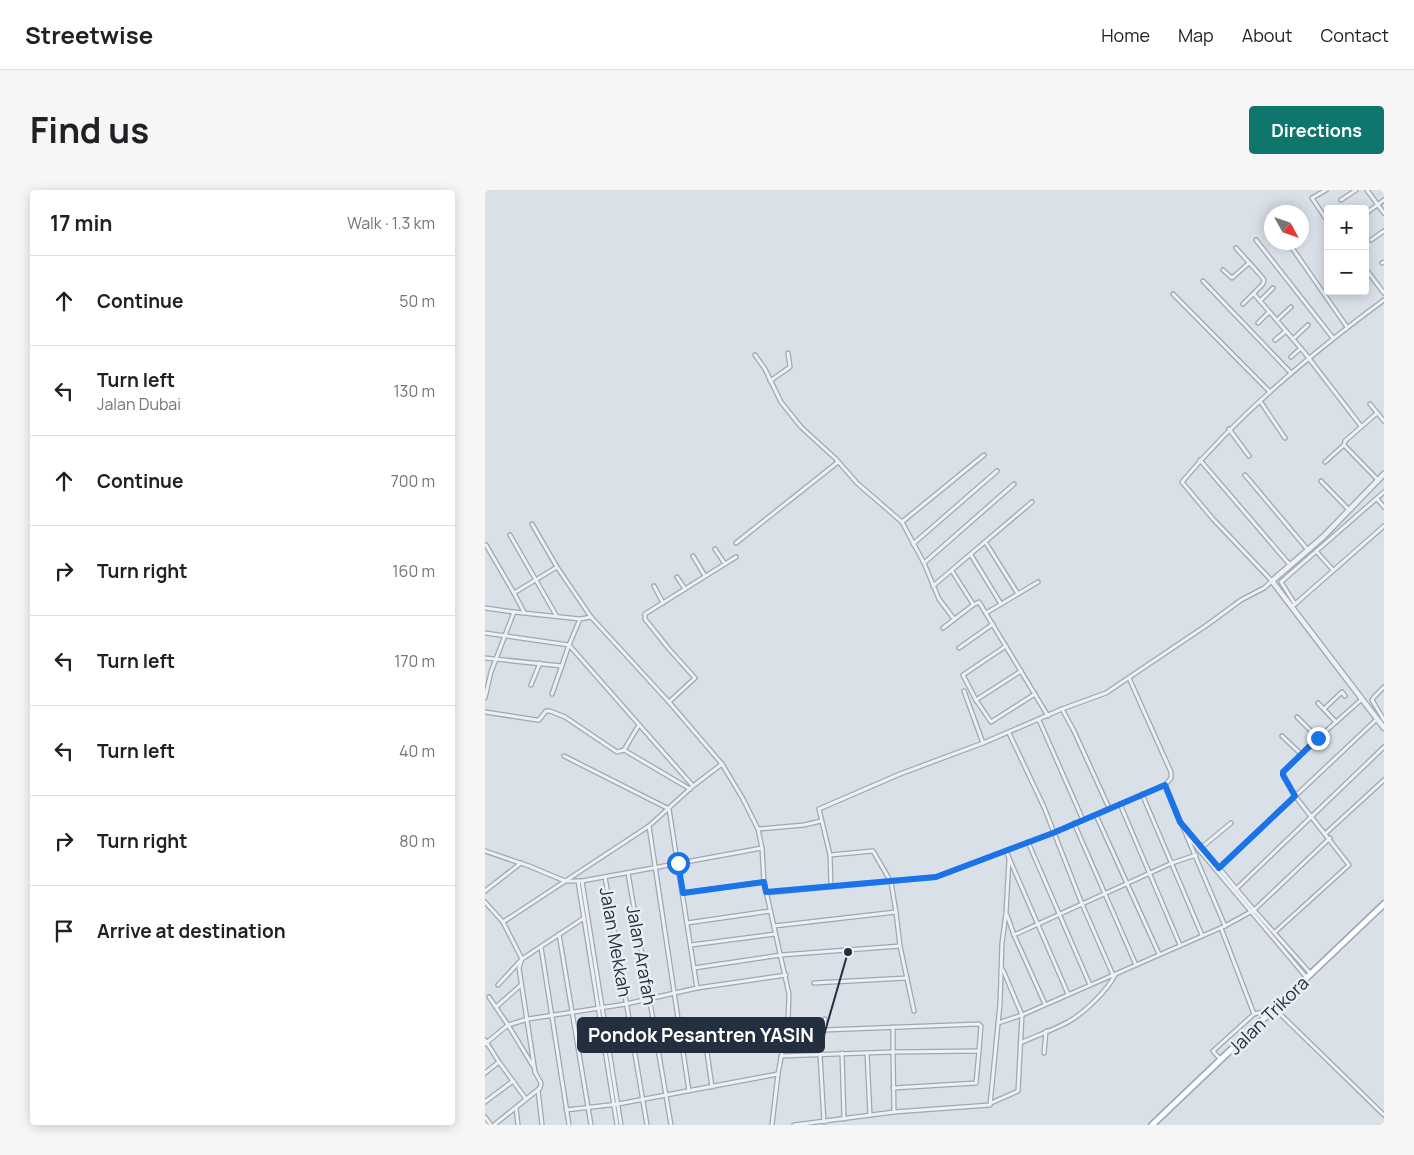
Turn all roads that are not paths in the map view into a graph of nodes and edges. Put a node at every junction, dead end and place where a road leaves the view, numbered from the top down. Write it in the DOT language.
graph roads {
  1 [pos="1326,190"];
  2 [pos="1356,190"];
  3 [pos="1367,190"];
  4 [pos="1341,200"];
  5 [pos="1384,200"];
  6 [pos="1378,205"];
  7 [pos="1369,211"];
  8 [pos="1384,213"];
  9 [pos="1324,216"];
  10 [pos="1384,231"];
  11 [pos="1256,240"];
  12 [pos="1371,240"];
  13 [pos="1236,248"];
  14 [pos="1294,250"];
  15 [pos="1249,264"];
  16 [pos="1223,270"];
  17 [pos="1369,273"];
  18 [pos="1203,281"];
  19 [pos="1273,288"];
  20 [pos="1384,293"];
  21 [pos="1173,294"];
  22 [pos="1254,294"];
  23 [pos="1384,300"];
  24 [pos="1260,301"];
  25 [pos="1243,304"];
  26 [pos="1291,307"];
  27 [pos="1269,312"];
  28 [pos="1277,320"];
  29 [pos="1258,323"];
  30 [pos="1308,325"];
  31 [pos="1347,327"];
  32 [pos="1285,331"];
  33 [pos="1333,338"];
  34 [pos="1293,339"];
  35 [pos="1275,340"];
  36 [pos="1301,348"];
  37 [pos="788,353"];
  38 [pos="755,355"];
  39 [pos="1291,356"];
  40 [pos="1308,359"];
  41 [pos="1291,373"];
  42 [pos="770,381"];
  43 [pos="1270,392"];
  44 [pos="1260,401"];
  45 [pos="1370,404"];
  46 [pos="1377,413"];
  47 [pos="1384,421"];
  48 [pos="1361,426"];
  49 [pos="1229,429"];
  50 [pos="1285,438"];
  51 [pos="1344,445"];
  52 [pos="984,456"];
  53 [pos="1249,456"];
  54 [pos="1200,460"];
  55 [pos="838,462"];
  56 [pos="1325,462"];
  57 [pos="997,471"];
  58 [pos="1384,474"];
  59 [pos="1245,475"];
  60 [pos="1378,480"];
  61 [pos="1321,481"];
  62 [pos="1014,484"];
  63 [pos="1384,492"];
  64 [pos="1377,499"];
  65 [pos="1032,502"];
  66 [pos="1384,507"];
  67 [pos="1349,510"];
  68 [pos="902,522"];
  69 [pos="532,524"];
  70 [pos="1384,526"];
  71 [pos="509,535"];
  72 [pos="986,542"];
  73 [pos="736,544"];
  74 [pos="913,544"];
  75 [pos="486,545"];
  76 [pos="715,549"];
  77 [pos="1308,550"];
  78 [pos="1316,551"];
  79 [pos="971,555"];
  80 [pos="693,556"];
  81 [pos="736,557"];
  82 [pos="924,563"];
  83 [pos="725,564"];
  84 [pos="557,566"];
  85 [pos="1291,566"];
  86 [pos="1333,570"];
  87 [pos="951,571"];
  88 [pos="705,576"];
  89 [pos="677,577"];
  90 [pos="537,580"];
  91 [pos="1272,581"];
  92 [pos="1038,582"];
  93 [pos="654,586"];
  94 [pos="933,586"];
  95 [pos="685,589"];
  96 [pos="515,593"];
  97 [pos="1019,594"];
  98 [pos="663,603"];
  99 [pos="973,604"];
  100 [pos="1001,604"];
  101 [pos="1293,606"];
  102 [pos="485,608"];
  103 [pos="514,612"];
  104 [pos="524,612"];
  105 [pos="987,613"];
  106 [pos="557,616"];
  107 [pos="591,617"];
  108 [pos="580,619"];
  109 [pos="954,619"];
  110 [pos="993,624"];
  111 [pos="943,628"];
  112 [pos="485,633"];
  113 [pos="504,636"];
  114 [pos="569,645"];
  115 [pos="1006,646"];
  116 [pos="959,648"];
  117 [pos="485,658"];
  118 [pos="496,659"];
  119 [pos="539,663"];
  120 [pos="562,666"];
  121 [pos="1021,671"];
  122 [pos="1129,678"];
  123 [pos="531,685"];
  124 [pos="1384,687"];
  125 [pos="964,691"];
  126 [pos="552,694"];
  127 [pos="1035,694"];
  128 [pos="1345,696"];
  129 [pos="485,698"];
  130 [pos="1362,699"];
  131 [pos="975,700"];
  132 [pos="669,702"];
  133 [pos="1318,703"];
  134 [pos="1062,709"];
  135 [pos="1324,710"];
  136 [pos="485,712"];
  137 [pos="1048,716"];
  138 [pos="1297,717"];
  139 [pos="1377,719"];
  140 [pos="1039,720"];
  141 [pos="1384,720"];
  142 [pos="1336,722"];
  143 [pos="639,725"];
  144 [pos="1384,728"];
  145 [pos="1009,733"];
  146 [pos="1282,736"];
  147 [pos="1318,738"];
  148 [pos="983,743"];
  149 [pos="1384,746"];
  150 [pos="624,750"];
  151 [pos="1301,754"];
  152 [pos="564,756"];
  153 [pos="722,764"];
  154 [pos="1384,780"];
  155 [pos="1165,785"];
  156 [pos="692,787"];
  157 [pos="1142,794"];
  158 [pos="1295,796"];
  159 [pos="1120,804"];
  160 [pos="1109,808"];
  161 [pos="669,809"];
  162 [pos="1096,814"];
  163 [pos="1311,816"];
  164 [pos="1083,820"];
  165 [pos="821,822"];
  166 [pos="1180,822"];
  167 [pos="1231,822"];
  168 [pos="1074,823"];
  169 [pos="649,826"];
  170 [pos="758,829"];
  171 [pos="1185,832"];
  172 [pos="1053,833"];
  173 [pos="1326,833"];
  174 [pos="1330,838"];
  175 [pos="1028,842"];
  176 [pos="762,848"];
  177 [pos="1202,848"];
  178 [pos="485,850"];
  179 [pos="1006,851"];
  180 [pos="830,855"];
  181 [pos="1196,855"];
  182 [pos="1009,859"];
  183 [pos="521,863"];
  184 [pos="678,863"];
  185 [pos="1172,863"];
  186 [pos="655,867"];
  187 [pos="1219,868"];
  188 [pos="628,873"];
  189 [pos="1149,874"];
  190 [pos="605,877"];
  191 [pos="565,881"];
  192 [pos="580,881"];
  193 [pos="764,882"];
  194 [pos="891,882"];
  195 [pos="1127,884"];
  196 [pos="831,886"];
  197 [pos="1236,889"];
  198 [pos="485,891"];
  199 [pos="766,892"];
  200 [pos="683,893"];
  201 [pos="1105,894"];
  202 [pos="485,902"];
  203 [pos="1083,904"];
  204 [pos="1384,904"];
  205 [pos="770,911"];
  206 [pos="1252,911"];
  207 [pos="896,912"];
  208 [pos="1007,913"];
  209 [pos="1059,915"];
  210 [pos="585,917"];
  211 [pos="503,922"];
  212 [pos="687,923"];
  213 [pos="1037,924"];
  214 [pos="774,926"];
  215 [pos="1225,926"];
  216 [pos="1221,928"];
  217 [pos="1275,932"];
  218 [pos="559,934"];
  219 [pos="775,934"];
  220 [pos="1014,935"];
  221 [pos="1202,935"];
  222 [pos="691,945"];
  223 [pos="1180,945"];
  224 [pos="900,946"];
  225 [pos="541,947"];
  226 [pos="1159,954"];
  227 [pos="781,955"];
  228 [pos="522,959"];
  229 [pos="1136,964"];
  230 [pos="1001,967"];
  231 [pos="694,968"];
  232 [pos="1114,974"];
  233 [pos="786,975"];
  234 [pos="1309,976"];
  235 [pos="907,978"];
  236 [pos="814,983"];
  237 [pos="499,985"];
  238 [pos="522,985"];
  239 [pos="1090,985"];
  240 [pos="697,988"];
  241 [pos="674,994"];
  242 [pos="1068,994"];
  243 [pos="489,997"];
  244 [pos="649,999"];
  245 [pos="626,1004"];
  246 [pos="1045,1004"];
  247 [pos="496,1007"];
  248 [pos="600,1008"];
  249 [pos="1275,1009"];
  250 [pos="914,1011"];
  251 [pos="573,1012"];
  252 [pos="1254,1014"];
  253 [pos="1021,1015"];
  254 [pos="551,1016"];
  255 [pos="527,1019"];
  256 [pos="825,1019"];
  257 [pos="998,1022"];
  258 [pos="508,1025"];
  259 [pos="893,1027"];
  260 [pos="824,1030"];
  261 [pos="1046,1032"];
  262 [pos="485,1042"];
  263 [pos="1020,1043"];
  264 [pos="979,1051"];
  265 [pos="707,1052"];
  266 [pos="893,1052"];
  267 [pos="867,1053"];
  268 [pos="1044,1053"];
  269 [pos="820,1054"];
  270 [pos="842,1054"];
  271 [pos="781,1056"];
  272 [pos="1221,1060"];
  273 [pos="499,1062"];
  274 [pos="535,1072"];
  275 [pos="485,1073"];
  276 [pos="778,1074"];
  277 [pos="513,1081"];
  278 [pos="712,1087"];
  279 [pos="893,1088"];
  280 [pos="538,1089"];
  281 [pos="689,1091"];
  282 [pos="666,1094"];
  283 [pos="526,1099"];
  284 [pos="643,1100"];
  285 [pos="485,1102"];
  286 [pos="991,1104"];
  287 [pos="616,1105"];
  288 [pos="516,1107"];
  289 [pos="588,1108"];
  290 [pos="566,1110"];
  291 [pos="894,1112"];
  292 [pos="870,1115"];
  293 [pos="1384,1115"];
  294 [pos="485,1117"];
  295 [pos="844,1119"];
  296 [pos="824,1122"];
  297 [pos="493,1125"];
  298 [pos="519,1125"];
  299 [pos="542,1125"];
  300 [pos="569,1125"];
  301 [pos="591,1125"];
  302 [pos="619,1125"];
  303 [pos="647,1125"];
  304 [pos="671,1125"];
  305 [pos="771,1125"];
  306 [pos="794,1125"];
  307 [pos="1152,1125"];
  1 -- 9 [label="street"];
  2 -- 4 [label="street"];
  3 -- 6 [label="street"];
  5 -- 6 [label="street"];
  6 -- 7 [label="street"];
  6 -- 8 [label="street"];
  10 -- 12 [label="street"];
  11 -- 33 [label="street"];
  13 -- 15 [label="street"];
  14 -- 31 [label="street"];
  15 -- 16 [label="street"];
  15 -- 22 [label="street"];
  17 -- 20 [label="street"];
  18 -- 41 [label="street"];
  19 -- 24 [label="street"];
  21 -- 43 [label="street"];
  22 -- 24 [label="street"];
  22 -- 25 [label="street"];
  23 -- 31 [label="street"];
  24 -- 27 [label="street"];
  26 -- 28 [label="street"];
  27 -- 28 [label="street"];
  27 -- 29 [label="street"];
  28 -- 32 [label="street"];
  30 -- 34 [label="street"];
  31 -- 33 [label="street"];
  32 -- 34 [label="street"];
  32 -- 35 [label="street"];
  33 -- 40 [label="street"];
  34 -- 36 [label="street"];
  36 -- 39 [label="street"];
  36 -- 40 [label="street"];
  37 -- 42 [label="street"];
  38 -- 42 [label="street"];
  40 -- 41 [label="street"];
  40 -- 48 [label="street"];
  41 -- 43 [label="street"];
  42 -- 55 [label="street"];
  43 -- 44 [label="street"];
  44 -- 49 [label="street"];
  44 -- 50 [label="street"];
  45 -- 46 [label="street"];
  46 -- 47 [label="street"];
  46 -- 48 [label="street"];
  48 -- 51 [label="street"];
  49 -- 53 [label="street"];
  49 -- 54 [label="street"];
  51 -- 56 [label="street"];
  51 -- 60 [label="street"];
  52 -- 68 [label="street"];
  54 -- 85 [label="street"];
  54 -- 91 [label="street"];
  55 -- 68 [label="street"];
  55 -- 73 [label="street"];
  57 -- 74 [label="street"];
  58 -- 60 [label="street"];
  59 -- 77 [label="street"];
  60 -- 67 [label="street"];
  61 -- 67 [label="street"];
  62 -- 82 [label="street"];
  63 -- 64 [label="street"];
  64 -- 66 [label="street"];
  64 -- 78 [label="street"];
  65 -- 72 [label="street"];
  67 -- 77 [label="street"];
  68 -- 74 [label="street"];
  69 -- 84 [label="street"];
  70 -- 86 [label="street"];
  71 -- 90 [label="street"];
  72 -- 79 [label="street"];
  72 -- 97 [label="street"];
  74 -- 82 [label="street"];
  75 -- 96 [label="street"];
  76 -- 83 [label="street"];
  77 -- 85 [label="street"];
  78 -- 86 [label="street"];
  78 -- 101 [label="street"];
  79 -- 87 [label="street"];
  79 -- 100 [label="street"];
  80 -- 88 [label="street"];
  81 -- 83 [label="street"];
  82 -- 94 [label="street"];
  83 -- 88 [label="street"];
  84 -- 90 [label="street"];
  84 -- 107 [label="street"];
  85 -- 91 [label="street"];
  86 -- 101 [label="street"];
  87 -- 94 [label="street"];
  87 -- 99 [label="street"];
  88 -- 95 [label="street"];
  89 -- 95 [label="street"];
  90 -- 96 [label="street"];
  90 -- 106 [label="street"];
  91 -- 101 [label="street"];
  91 -- 122 [label="street"];
  92 -- 97 [label="street"];
  93 -- 98 [label="street"];
  94 -- 109 [label="street"];
  95 -- 98 [label="street"];
  96 -- 104 [label="street"];
  97 -- 100 [label="street"];
  98 -- 132 [label="street"];
  99 -- 105 [label="street"];
  99 -- 109 [label="street"];
  100 -- 105 [label="street"];
  101 -- 130 [label="street"];
  102 -- 103 [label="street"];
  103 -- 104 [label="street"];
  103 -- 113 [label="street"];
  104 -- 106 [label="street"];
  105 -- 110 [label="street"];
  106 -- 108 [label="street"];
  107 -- 108 [label="street"];
  107 -- 132 [label="street"];
  108 -- 114 [label="street"];
  109 -- 111 [label="street"];
  110 -- 115 [label="street"];
  110 -- 116 [label="street"];
  112 -- 113 [label="street"];
  113 -- 114 [label="street"];
  113 -- 118 [label="street"];
  114 -- 120 [label="street"];
  114 -- 143 [label="street"];
  115 -- 121 [label="street"];
  115 -- 131 [label="street"];
  117 -- 118 [label="street"];
  118 -- 119 [label="street"];
  118 -- 129 [label="street"];
  119 -- 120 [label="street"];
  119 -- 123 [label="street"];
  120 -- 126 [label="street"];
  121 -- 127 [label="street"];
  121 -- 131 [label="street"];
  122 -- 134 [label="street"];
  122 -- 155 [label="street"];
  124 -- 141 [label="street"];
  125 -- 148 [label="street"];
  127 -- 131 [label="street"];
  127 -- 137 [label="street"];
  128 -- 135 [label="street"];
  130 -- 139 [label="street"];
  130 -- 142 [label="street"];
  132 -- 153 [label="street"];
  133 -- 135 [label="street"];
  134 -- 137 [label="street"];
  134 -- 160 [label="street"];
  135 -- 142 [label="street"];
  136 -- 150 [label="street"];
  137 -- 140 [label="street"];
  138 -- 147 [label="street"];
  139 -- 144 [label="street"];
  139 -- 158 [label="street"];
  140 -- 145 [label="street"];
  140 -- 164 [label="street"];
  142 -- 147 [label="street"];
  143 -- 150 [label="street"];
  143 -- 156 [label="street"];
  145 -- 148 [label="street"];
  145 -- 172 [label="street"];
  146 -- 151 [label="street"];
  147 -- 151 [label="street"];
  148 -- 165 [label="street"];
  149 -- 163 [label="street"];
  150 -- 156 [label="street"];
  151 -- 158 [label="street"];
  152 -- 161 [label="street"];
  153 -- 156 [label="street"];
  153 -- 170 [label="street"];
  154 -- 173 [label="street"];
  155 -- 157 [label="street"];
  155 -- 166 [label="street"];
  156 -- 161 [label="street"];
  157 -- 159 [label="street"];
  157 -- 185 [label="street"];
  158 -- 163 [label="street"];
  158 -- 187 [label="street"];
  159 -- 160 [label="street"];
  159 -- 189 [label="street"];
  160 -- 162 [label="street"];
  161 -- 169 [label="street"];
  161 -- 184 [label="street"];
  162 -- 164 [label="street"];
  162 -- 195 [label="street"];
  163 -- 173 [label="street"];
  163 -- 197 [label="street"];
  164 -- 168 [label="street"];
  165 -- 170 [label="street"];
  165 -- 180 [label="street"];
  166 -- 171 [label="street"];
  166 -- 177 [label="street"];
  167 -- 177 [label="street"];
  168 -- 172 [label="street"];
  168 -- 201 [label="street"];
  169 -- 186 [label="street"];
  169 -- 191 [label="street"];
  170 -- 176 [label="street"];
  171 -- 181 [label="street"];
  171 -- 206 [label="street"];
  172 -- 175 [label="street"];
  172 -- 203 [label="street"];
  173 -- 174 [label="street"];
  174 -- 206 [label="street"];
  174 -- 217 [label="street"];
  175 -- 179 [label="street"];
  175 -- 209 [label="street"];
  176 -- 184 [label="street"];
  176 -- 193 [label="street"];
  177 -- 187 [label="street"];
  178 -- 183 [label="street"];
  179 -- 182 [label="street"];
  179 -- 194 [label="street"];
  180 -- 194 [label="street"];
  180 -- 196 [label="street"];
  181 -- 185 [label="street"];
  181 -- 215 [label="street"];
  182 -- 208 [label="street"];
  182 -- 213 [label="street"];
  183 -- 191 [label="street"];
  183 -- 198 [label="street"];
  184 -- 186 [label="street"];
  184 -- 200 [label="street"];
  185 -- 189 [label="street"];
  185 -- 221 [label="street"];
  186 -- 188 [label="street"];
  186 -- 241 [label="street"];
  187 -- 197 [label="street"];
  188 -- 190 [label="street"];
  188 -- 244 [label="street, Jalan Arafah"];
  189 -- 195 [label="street"];
  189 -- 223 [label="street"];
  190 -- 192 [label="street"];
  190 -- 245 [label="street, Jalan Mekkah"];
  191 -- 192 [label="street"];
  191 -- 211 [label="street"];
  192 -- 210 [label="street"];
  193 -- 199 [label="street"];
  193 -- 200 [label="street"];
  194 -- 196 [label="street"];
  194 -- 207 [label="street"];
  195 -- 201 [label="street"];
  195 -- 226 [label="street"];
  196 -- 199 [label="street"];
  197 -- 206 [label="street"];
  199 -- 205 [label="street"];
  200 -- 212 [label="street"];
  201 -- 203 [label="street"];
  201 -- 229 [label="street"];
  202 -- 211 [label="street"];
  203 -- 209 [label="street"];
  203 -- 232 [label="street"];
  204 -- 234 [label="main road, Jalan Trikora"];
  205 -- 212 [label="street"];
  205 -- 214 [label="street"];
  206 -- 215 [label="street"];
  206 -- 217 [label="street"];
  206 -- 234 [label="street"];
  207 -- 214 [label="street"];
  207 -- 224 [label="street"];
  208 -- 220 [label="street"];
  208 -- 230 [label="street"];
  209 -- 213 [label="street"];
  209 -- 239 [label="street"];
  210 -- 218 [label="street"];
  210 -- 248 [label="street"];
  211 -- 228 [label="street"];
  212 -- 222 [label="street"];
  213 -- 220 [label="street"];
  213 -- 242 [label="street"];
  214 -- 219 [label="street"];
  215 -- 216 [label="street"];
  216 -- 221 [label="street"];
  216 -- 252 [label="street"];
  217 -- 234 [label="street"];
  218 -- 225 [label="street"];
  218 -- 251 [label="street"];
  219 -- 222 [label="street"];
  219 -- 227 [label="street"];
  220 -- 246 [label="street"];
  221 -- 223 [label="street"];
  222 -- 231 [label="street"];
  223 -- 226 [label="street"];
  224 -- 227 [label="street"];
  224 -- 235 [label="street"];
  225 -- 228 [label="street"];
  225 -- 254 [label="street"];
  226 -- 229 [label="street"];
  227 -- 231 [label="street"];
  227 -- 233 [label="street"];
  228 -- 237 [label="street"];
  228 -- 238 [label="street"];
  229 -- 232 [label="street"];
  230 -- 253 [label="street"];
  230 -- 257 [label="street"];
  231 -- 240 [label="street"];
  232 -- 239 [label="street"];
  232 -- 261 [label="street"];
  233 -- 240 [label="street"];
  233 -- 271 [label="street"];
  234 -- 249 [label="main road, Jalan Trikora"];
  235 -- 236 [label="street"];
  235 -- 250 [label="street"];
  238 -- 247 [label="street"];
  238 -- 255 [label="street"];
  239 -- 242 [label="street"];
  240 -- 241 [label="street"];
  241 -- 244 [label="street"];
  241 -- 281 [label="street"];
  242 -- 246 [label="street"];
  243 -- 247 [label="street"];
  244 -- 245 [label="street"];
  244 -- 282 [label="street, Jalan Arafah"];
  245 -- 248 [label="street"];
  245 -- 284 [label="street, Jalan Mekkah"];
  246 -- 253 [label="street"];
  247 -- 258 [label="street"];
  248 -- 251 [label="street"];
  248 -- 287 [label="street"];
  249 -- 252 [label="street"];
  249 -- 272 [label="main road, Jalan Trikora"];
  249 -- 293 [label="street"];
  251 -- 254 [label="street"];
  251 -- 289 [label="street"];
  252 -- 272 [label="street"];
  253 -- 257 [label="street"];
  253 -- 263 [label="street"];
  254 -- 255 [label="street"];
  254 -- 290 [label="street"];
  255 -- 258 [label="street"];
  255 -- 274 [label="street"];
  256 -- 260 [label="street"];
  257 -- 286 [label="street"];
  258 -- 262 [label="street"];
  258 -- 274 [label="street"];
  259 -- 260 [label="street"];
  259 -- 264 [label="street"];
  259 -- 266 [label="street"];
  260 -- 269 [label="street"];
  261 -- 263 [label="street"];
  261 -- 268 [label="street"];
  262 -- 273 [label="street"];
  263 -- 286 [label="street"];
  264 -- 266 [label="street"];
  264 -- 279 [label="street"];
  265 -- 278 [label="street"];
  266 -- 267 [label="street"];
  266 -- 279 [label="street"];
  267 -- 270 [label="street"];
  267 -- 292 [label="street"];
  269 -- 270 [label="street"];
  269 -- 271 [label="street"];
  269 -- 296 [label="street"];
  270 -- 295 [label="street"];
  271 -- 276 [label="street"];
  272 -- 307 [label="main road, Jalan Trikora"];
  273 -- 275 [label="street"];
  273 -- 277 [label="street"];
  274 -- 280 [label="street"];
  276 -- 278 [label="street"];
  276 -- 305 [label="street"];
  277 -- 283 [label="street"];
  277 -- 285 [label="street"];
  278 -- 281 [label="street"];
  279 -- 291 [label="street"];
  280 -- 283 [label="street"];
  280 -- 299 [label="street"];
  281 -- 282 [label="street"];
  282 -- 284 [label="street"];
  282 -- 304 [label="street, Jalan Arafah"];
  283 -- 288 [label="street"];
  284 -- 287 [label="street"];
  284 -- 303 [label="street, Jalan Mekkah"];
  286 -- 291 [label="street"];
  287 -- 289 [label="street"];
  287 -- 302 [label="street"];
  288 -- 297 [label="street"];
  288 -- 298 [label="street"];
  289 -- 290 [label="street"];
  289 -- 301 [label="street"];
  290 -- 300 [label="street"];
  291 -- 292 [label="street"];
  292 -- 295 [label="street"];
  294 -- 297 [label="street"];
  295 -- 296 [label="street"];
  296 -- 306 [label="street"];
}
